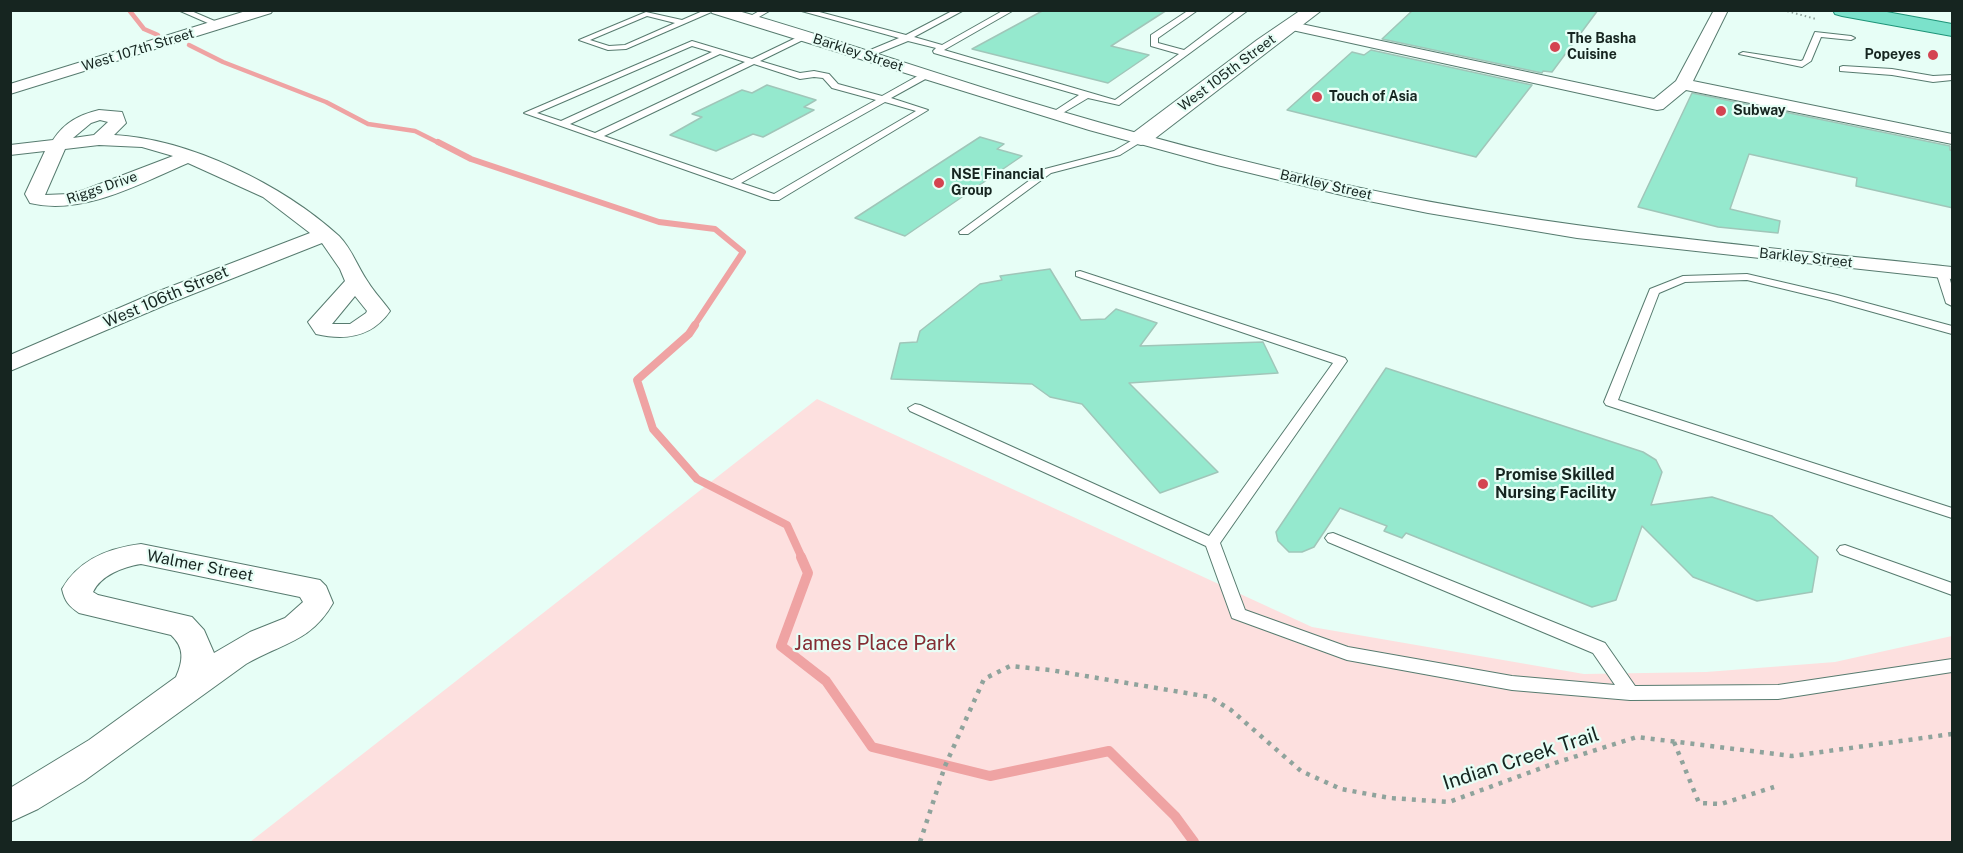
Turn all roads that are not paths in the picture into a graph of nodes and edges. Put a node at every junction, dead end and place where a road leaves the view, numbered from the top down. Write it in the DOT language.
graph roads {
  1 [pos="181,10"];
  2 [pos="266,10"];
  3 [pos="632,10"];
  4 [pos="715,10"];
  5 [pos="768,10"];
  6 [pos="801,10"];
  7 [pos="962,10"];
  8 [pos="1011,10"];
  9 [pos="1195,10"];
  10 [pos="1240,10"];
  11 [pos="1314,10"];
  12 [pos="1721,10"];
  13 [pos="1842,10"];
  14 [pos="1911,10"];
  15 [pos="646,14"];
  16 [pos="1953,17"];
  17 [pos="749,19"];
  18 [pos="683,23"];
  19 [pos="219,25"];
  20 [pos="1292,26"];
  21 [pos="1953,30"];
  22 [pos="807,36"];
  23 [pos="907,38"];
  24 [pos="1851,38"];
  25 [pos="943,48"];
  26 [pos="721,51"];
  27 [pos="1185,53"];
  28 [pos="1743,54"];
  29 [pos="866,55"];
  30 [pos="754,61"];
  31 [pos="1843,69"];
  32 [pos="926,75"];
  33 [pos="1953,78"];
  34 [pos="1683,84"];
  35 [pos="10,89"];
  36 [pos="1087,94"];
  37 [pos="884,99"];
  38 [pos="1056,114"];
  39 [pos="562,124"];
  40 [pos="596,136"];
  41 [pos="1141,138"];
  42 [pos="1953,139"];
  43 [pos="99,140"];
  44 [pos="56,144"];
  45 [pos="10,150"];
  46 [pos="189,156"];
  47 [pos="733,184"];
  48 [pos="964,232"];
  49 [pos="324,235"];
  50 [pos="1947,272"];
  51 [pos="1080,274"];
  52 [pos="356,282"];
  53 [pos="1953,303"];
  54 [pos="1953,330"];
  55 [pos="10,364"];
  56 [pos="915,408"];
  57 [pos="1953,513"];
  58 [pos="1333,538"];
  59 [pos="1212,543"];
  60 [pos="1845,550"];
  61 [pos="1953,590"];
  62 [pos="1953,666"];
  63 [pos="190,683"];
  64 [pos="1630,693"];
  65 [pos="10,806"];
  1 -- 19 [label="lane"];
  2 -- 19 [label="street, West 107th Street"];
  3 -- 15 [label="lane"];
  4 -- 17 [label="street, Barkley Street"];
  4 -- 18 [label="lane"];
  5 -- 17 [label="lane"];
  6 -- 23 [label="lane"];
  7 -- 23 [label="lane"];
  8 -- 25 [label="lane"];
  9 -- 27 [label="lane"];
  10 -- 27 [label="lane"];
  11 -- 20 [label="street, West 105th Street"];
  12 -- 34 [label="street"];
  13 -- 21 [label="main road"];
  14 -- 16 [label="main road"];
  15 -- 18 [label="lane"];
  15 -- 18 [label="lane"];
  17 -- 22 [label="street, Barkley Street"];
  19 -- 35 [label="street, West 107th Street"];
  20 -- 34 [label="street"];
  20 -- 41 [label="street, West 105th Street"];
  22 -- 29 [label="street, Barkley Street"];
  22 -- 30 [label="lane"];
  23 -- 25 [label="lane"];
  23 -- 29 [label="lane"];
  24 -- 28 [label="lane"];
  25 -- 36 [label="lane"];
  26 -- 30 [label="lane"];
  26 -- 39 [label="lane"];
  26 -- 39 [label="lane"];
  27 -- 36 [label="lane"];
  29 -- 32 [label="street, Barkley Street"];
  30 -- 37 [label="lane"];
  30 -- 40 [label="lane"];
  31 -- 33 [label="lane"];
  32 -- 37 [label="lane"];
  32 -- 38 [label="street, Barkley Street"];
  34 -- 42 [label="street"];
  36 -- 38 [label="lane"];
  37 -- 47 [label="lane"];
  37 -- 47 [label="lane"];
  38 -- 41 [label="street, Barkley Street"];
  39 -- 40 [label="lane"];
  40 -- 47 [label="lane"];
  41 -- 48 [label="lane"];
  41 -- 50 [label="street, Barkley Street"];
  43 -- 44 [label="street"];
  43 -- 44 [label="street, Riggs Drive"];
  43 -- 46 [label="street"];
  44 -- 45 [label="street"];
  44 -- 46 [label="street, Riggs Drive"];
  46 -- 49 [label="street"];
  49 -- 52 [label="street"];
  49 -- 55 [label="street, West 106th Street"];
  50 -- 53 [label="lane"];
  51 -- 59 [label="lane"];
  54 -- 57 [label="lane"];
  56 -- 59 [label="lane"];
  58 -- 64 [label="lane"];
  59 -- 64 [label="lane"];
  60 -- 61 [label="lane"];
  62 -- 64 [label="lane"];
  63 -- 63 [label="street, Walmer Street"];
  63 -- 65 [label="street, Walmer Street"];
}
